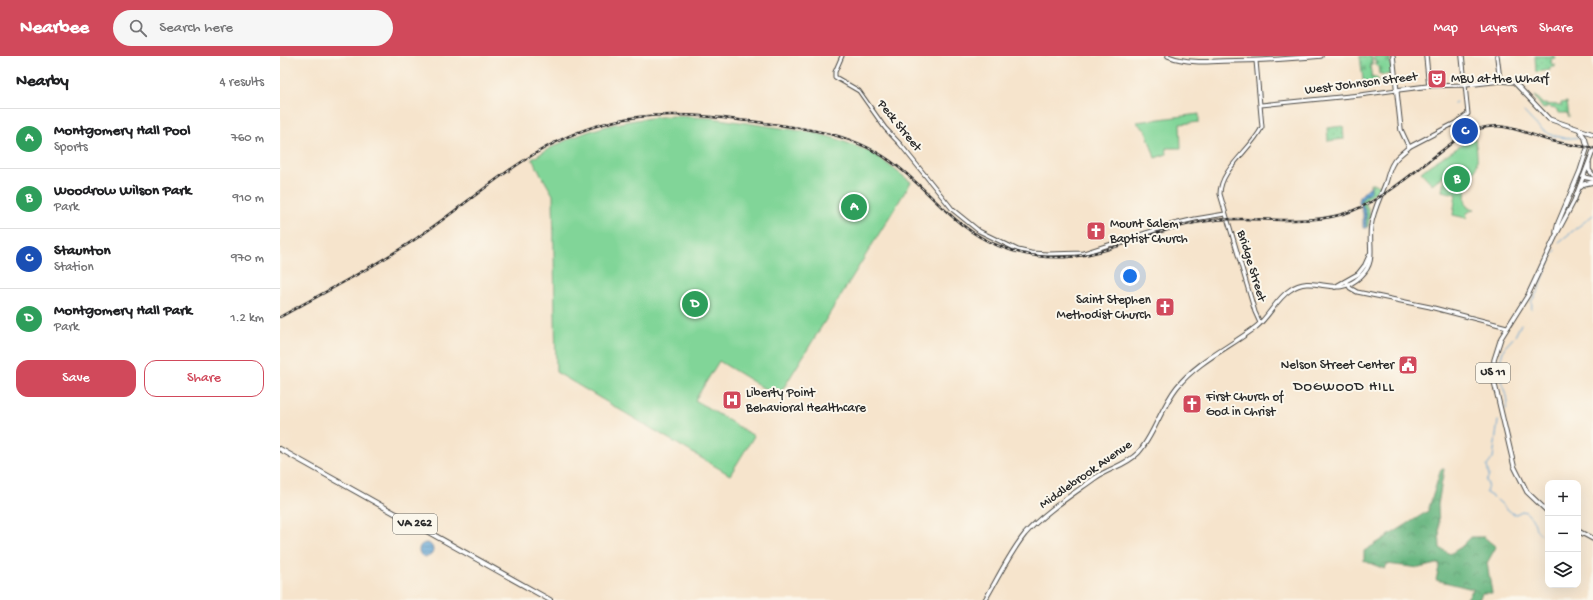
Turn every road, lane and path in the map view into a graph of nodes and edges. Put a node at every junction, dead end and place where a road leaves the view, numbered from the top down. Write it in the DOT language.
graph roads {
  1 [pos="842,56"];
  2 [pos="1168,56"];
  3 [pos="1255,56"];
  4 [pos="1321,56"];
  5 [pos="1393,56"];
  6 [pos="1426,56"];
  7 [pos="1462,56"];
  8 [pos="1497,56"];
  9 [pos="1256,61"];
  10 [pos="1500,81"];
  11 [pos="1465,85"];
  12 [pos="1429,86"];
  13 [pos="1397,90"];
  14 [pos="1261,105"];
  15 [pos="1579,130"];
  16 [pos="1593,135"];
  17 [pos="1409,147"];
  18 [pos="1587,147"];
  19 [pos="1593,151"];
  20 [pos="1589,161"];
  21 [pos="1578,175"];
  22 [pos="1593,175"];
  23 [pos="1584,178"];
  24 [pos="1593,181"];
  25 [pos="1578,193"];
  26 [pos="1225,214"];
  27 [pos="1556,235"];
  28 [pos="1347,283"];
  29 [pos="1260,323"];
  30 [pos="1507,327"];
  31 [pos="280,449"];
  32 [pos="1545,509"];
  33 [pos="1581,533"];
  34 [pos="1593,539"];
  35 [pos="550,600"];
  36 [pos="985,600"];
  1 -- 26 [label="street, Peck Street"];
  2 -- 9 [label="main road"];
  3 -- 9 [label="main road"];
  4 -- 9 [label="main road"];
  5 -- 13 [label="main road"];
  6 -- 12 [label="main road"];
  7 -- 11 [label="main road"];
  8 -- 10 [label="main road"];
  9 -- 14 [label="street"];
  10 -- 11 [label="main road"];
  10 -- 15 [label="main road"];
  11 -- 12 [label="street, West Johnson Street"];
  11 -- 17 [label="street, Middlebrook Avenue"];
  12 -- 13 [label="main road, West Johnson Street"];
  13 -- 14 [label="street, West Johnson Street"];
  13 -- 17 [label="main road"];
  14 -- 26 [label="street, Bridge Street"];
  15 -- 16 [label="main road"];
  15 -- 18 [label="main road"];
  16 -- 18 [label="main road, US 11"];
  17 -- 28 [label="main road, Middlebrook Avenue"];
  18 -- 21 [label="main road, US 11"];
  19 -- 20 [label="main road, US 11"];
  20 -- 22 [label="main road"];
  20 -- 23 [label="main road, US 11"];
  21 -- 23 [label="main road"];
  21 -- 27 [label="main road, US 11"];
  23 -- 24 [label="main road"];
  23 -- 25 [label="main road, US 11"];
  24 -- 25 [label="main road"];
  25 -- 27 [label="main road, US 11"];
  26 -- 29 [label="street, Bridge Street"];
  27 -- 30 [label="main road, US 11"];
  28 -- 29 [label="main road, Middlebrook Avenue"];
  28 -- 30 [label="street"];
  29 -- 36 [label="main road, Middlebrook Avenue"];
  30 -- 32 [label="main road, US 11"];
  31 -- 35 [label="highway, VA 262"];
  33 -- 34 [label="main road"];
}
